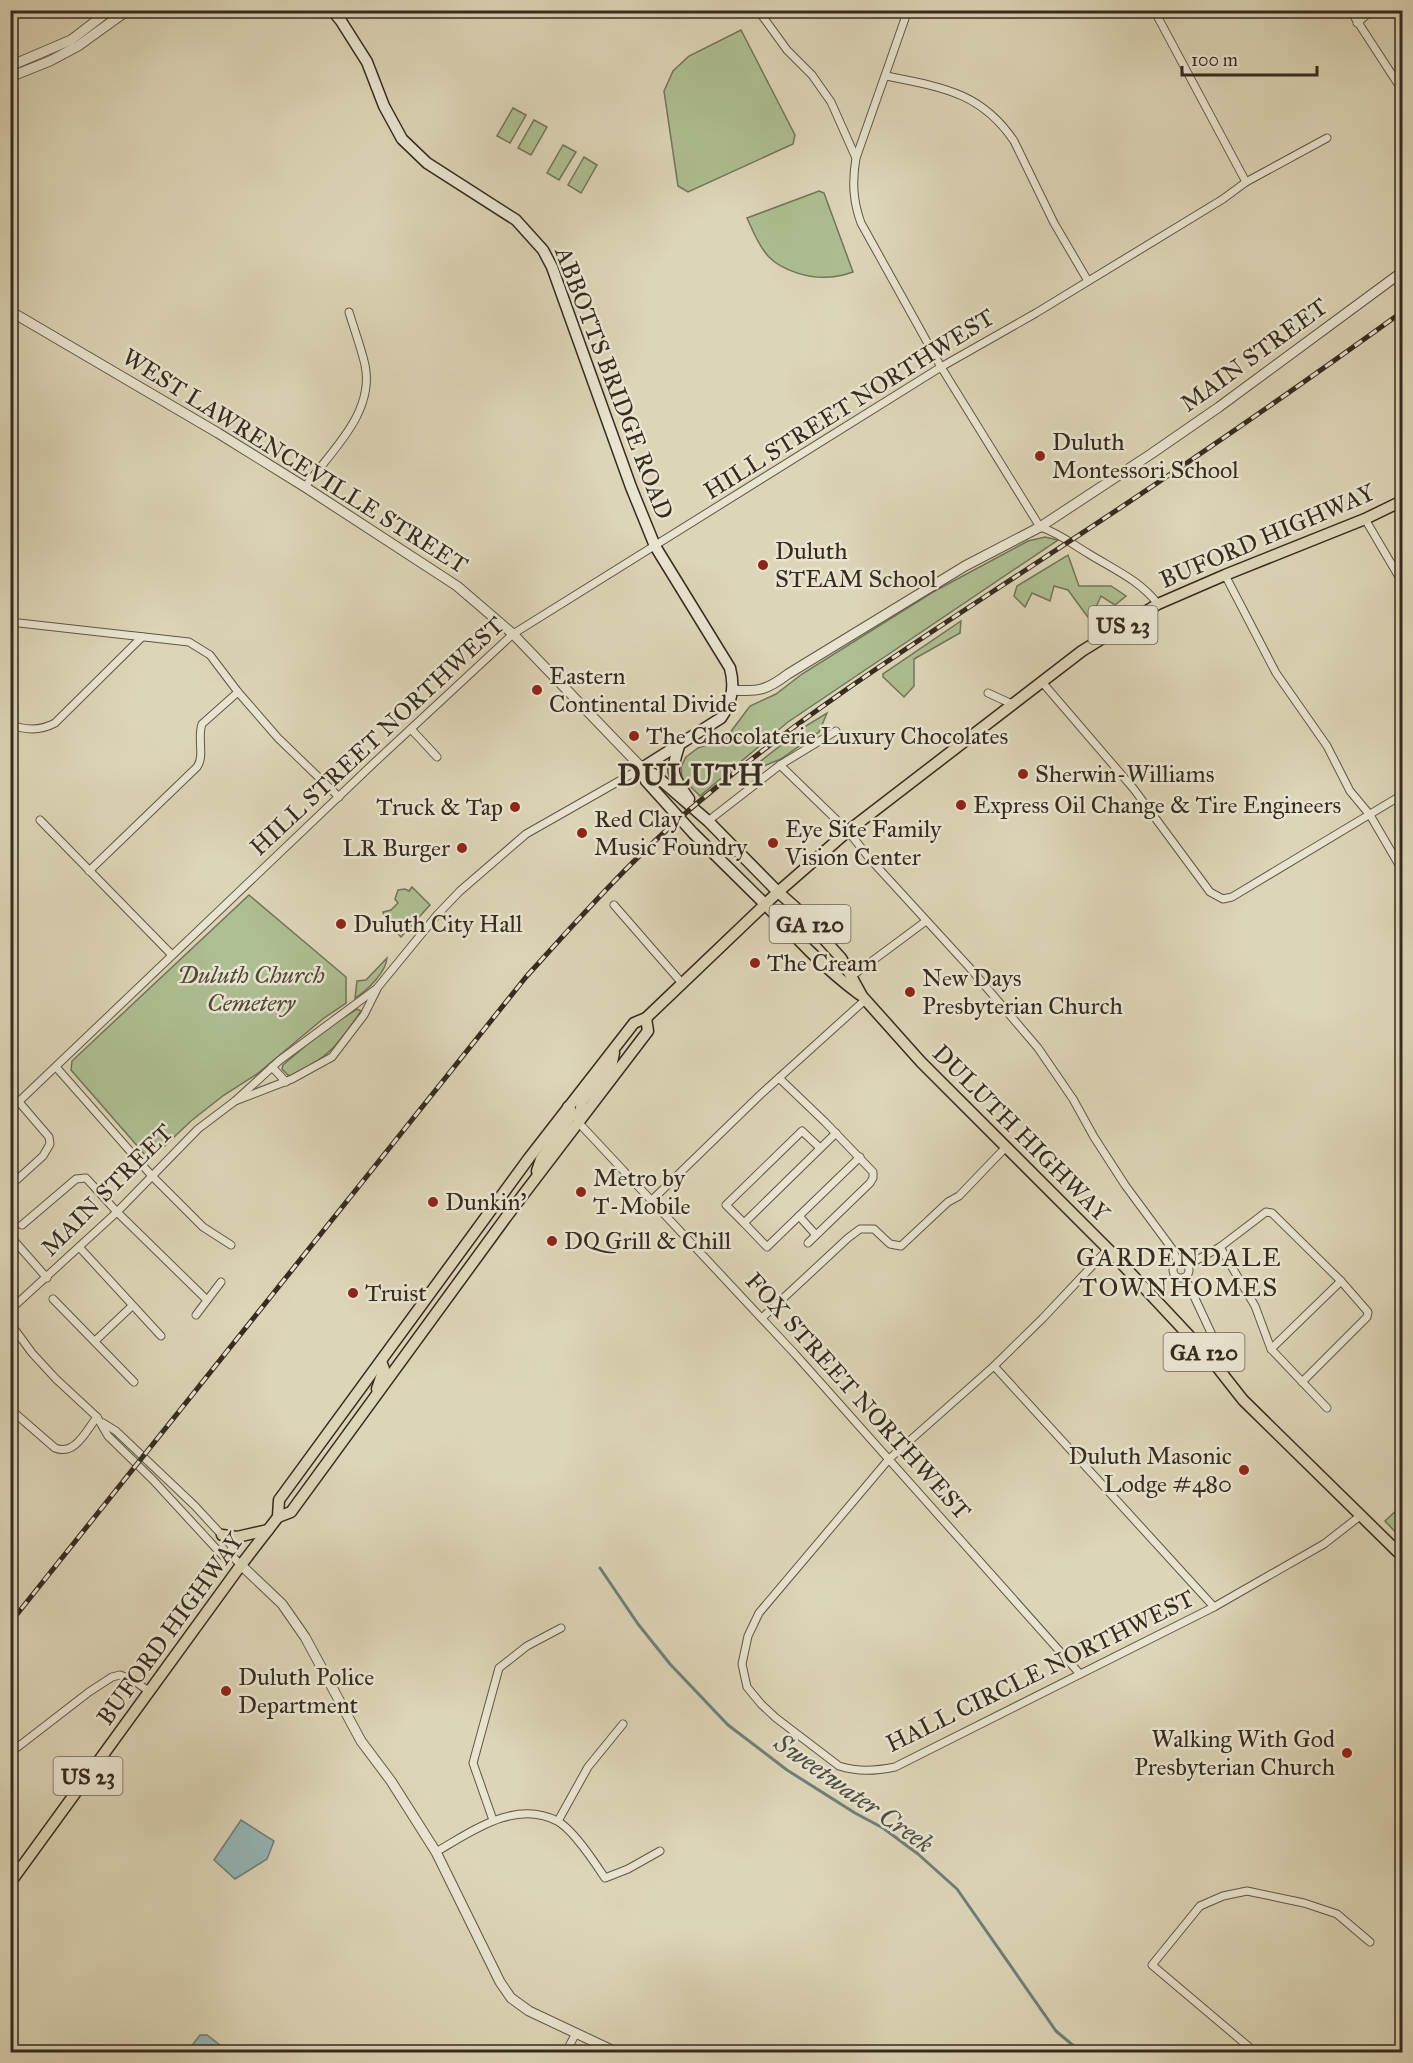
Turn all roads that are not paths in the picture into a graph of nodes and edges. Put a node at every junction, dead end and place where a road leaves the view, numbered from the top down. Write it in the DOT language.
graph roads {
  1 [pos="110,10"];
  2 [pos="128,10"];
  3 [pos="332,10"];
  4 [pos="758,10"];
  5 [pos="908,10"];
  6 [pos="1154,10"];
  7 [pos="1350,10"];
  8 [pos="1372,10"];
  9 [pos="1357,23"];
  10 [pos="10,66"];
  11 [pos="10,76"];
  12 [pos="886,76"];
  13 [pos="1402,90"];
  14 [pos="1327,138"];
  15 [pos="856,158"];
  16 [pos="1246,182"];
  17 [pos="1402,272"];
  18 [pos="1088,280"];
  19 [pos="10,311"];
  20 [pos="349,312"];
  21 [pos="941,367"];
  22 [pos="305,487"];
  23 [pos="1402,501"];
  24 [pos="1365,519"];
  25 [pos="1040,527"];
  26 [pos="655,546"];
  27 [pos="1225,575"];
  28 [pos="1402,582"];
  29 [pos="1158,604"];
  30 [pos="10,622"];
  31 [pos="513,634"];
  32 [pos="142,637"];
  33 [pos="1042,682"];
  34 [pos="733,690"];
  35 [pos="238,692"];
  36 [pos="988,693"];
  37 [pos="1012,704"];
  38 [pos="10,724"];
  39 [pos="411,729"];
  40 [pos="836,730"];
  41 [pos="679,746"];
  42 [pos="437,757"];
  43 [pos="780,765"];
  44 [pos="642,768"];
  45 [pos="1402,795"];
  46 [pos="339,797"];
  47 [pos="693,807"];
  48 [pos="1370,815"];
  49 [pos="40,820"];
  50 [pos="708,821"];
  51 [pos="848,831"];
  52 [pos="1402,870"];
  53 [pos="89,871"];
  54 [pos="778,892"];
  55 [pos="614,904"];
  56 [pos="766,904"];
  57 [pos="926,921"];
  58 [pos="172,955"];
  59 [pos="852,976"];
  60 [pos="681,982"];
  61 [pos="378,987"];
  62 [pos="864,998"];
  63 [pos="646,1018"];
  64 [pos="614,1050"];
  65 [pos="56,1067"];
  66 [pos="272,1067"];
  67 [pos="779,1078"];
  68 [pos="286,1082"];
  69 [pos="234,1101"];
  70 [pos="19,1102"];
  71 [pos="568,1107"];
  72 [pos="10,1110"];
  73 [pos="578,1122"];
  74 [pos="836,1133"];
  75 [pos="1006,1147"];
  76 [pos="820,1148"];
  77 [pos="860,1157"];
  78 [pos="152,1176"];
  79 [pos="537,1177"];
  80 [pos="10,1186"];
  81 [pos="651,1200"];
  82 [pos="117,1212"];
  83 [pos="799,1216"];
  84 [pos="744,1223"];
  85 [pos="22,1225"];
  86 [pos="816,1235"];
  87 [pos="10,1236"];
  88 [pos="808,1243"];
  89 [pos="231,1245"];
  90 [pos="1220,1246"];
  91 [pos="80,1248"];
  92 [pos="464,1248"];
  93 [pos="1107,1249"];
  94 [pos="1178,1263"];
  95 [pos="1188,1265"];
  96 [pos="1185,1277"];
  97 [pos="47,1278"];
  98 [pos="1341,1281"];
  99 [pos="221,1282"];
  100 [pos="52,1299"];
  101 [pos="207,1299"];
  102 [pos="444,1303"];
  103 [pos="132,1306"];
  104 [pos="10,1310"];
  105 [pos="196,1315"];
  106 [pos="762,1318"];
  107 [pos="10,1323"];
  108 [pos="161,1336"];
  109 [pos="94,1341"];
  110 [pos="1271,1349"];
  111 [pos="1210,1358"];
  112 [pos="381,1361"];
  113 [pos="994,1366"];
  114 [pos="134,1382"];
  115 [pos="1302,1382"];
  116 [pos="375,1398"];
  117 [pos="1327,1408"];
  118 [pos="10,1409"];
  119 [pos="100,1420"];
  120 [pos="889,1459"];
  121 [pos="1360,1516"];
  122 [pos="278,1517"];
  123 [pos="268,1530"];
  124 [pos="222,1534"];
  125 [pos="232,1556"];
  126 [pos="1402,1556"];
  127 [pos="241,1565"];
  128 [pos="1214,1607"];
  129 [pos="561,1628"];
  130 [pos="1080,1674"];
  131 [pos="150,1692"];
  132 [pos="623,1724"];
  133 [pos="10,1753"];
  134 [pos="493,1820"];
  135 [pos="558,1821"];
  136 [pos="660,1851"];
  137 [pos="436,1852"];
  138 [pos="10,1882"];
  139 [pos="1370,1942"];
  140 [pos="576,2032"];
  141 [pos="566,2052"];
  142 [pos="616,2052"];
  143 [pos="1255,2052"];
  1 -- 10 [label="street"];
  2 -- 11 [label="street"];
  3 -- 26 [label="main road, ABBOTTS BRIDGE ROAD"];
  4 -- 15 [label="street"];
  5 -- 12 [label="street"];
  6 -- 16 [label="street"];
  7 -- 9 [label="street"];
  8 -- 9 [label="street"];
  9 -- 13 [label="street"];
  12 -- 15 [label="street"];
  12 -- 18 [label="street"];
  14 -- 16 [label="street"];
  15 -- 21 [label="street"];
  16 -- 18 [label="street, HILL STREET NORTHWEST"];
  17 -- 25 [label="street, MAIN STREET"];
  18 -- 21 [label="street, HILL STREET NORTHWEST"];
  19 -- 22 [label="street, WEST LAWRENCEVILLE STREET"];
  20 -- 22 [label="street"];
  21 -- 25 [label="street"];
  21 -- 26 [label="street, HILL STREET NORTHWEST"];
  22 -- 31 [label="street, WEST LAWRENCEVILLE STREET"];
  23 -- 24 [label="main road, BUFORD HIGHWAY / US 23"];
  24 -- 27 [label="main road, BUFORD HIGHWAY / US 23"];
  24 -- 28 [label="street"];
  25 -- 29 [label="street"];
  25 -- 34 [label="street, MAIN STREET"];
  26 -- 31 [label="street, HILL STREET NORTHWEST"];
  26 -- 34 [label="main road, ABBOTTS BRIDGE ROAD"];
  27 -- 29 [label="main road, BUFORD HIGHWAY / US 23"];
  27 -- 48 [label="street"];
  29 -- 33 [label="main road, BUFORD HIGHWAY / US 23"];
  30 -- 32 [label="street"];
  31 -- 39 [label="street, HILL STREET NORTHWEST"];
  31 -- 44 [label="street, WEST LAWRENCEVILLE STREET"];
  32 -- 35 [label="street"];
  32 -- 38 [label="street"];
  33 -- 37 [label="main road, BUFORD HIGHWAY / US 23"];
  33 -- 48 [label="street"];
  34 -- 41 [label="main road"];
  35 -- 46 [label="street"];
  35 -- 53 [label="street"];
  36 -- 37 [label="street"];
  37 -- 51 [label="main road, BUFORD HIGHWAY / US 23"];
  39 -- 42 [label="street"];
  39 -- 46 [label="street, HILL STREET NORTHWEST"];
  40 -- 43 [label="street"];
  41 -- 44 [label="main road"];
  41 -- 47 [label="main road"];
  43 -- 50 [label="street"];
  43 -- 51 [label="street"];
  44 -- 47 [label="main road, WEST LAWRENCEVILLE STREET"];
  44 -- 56 [label="main road, WEST LAWRENCEVILLE STREET"];
  44 -- 61 [label="street"];
  45 -- 48 [label="street"];
  46 -- 58 [label="street, HILL STREET NORTHWEST"];
  47 -- 50 [label="main road, WEST LAWRENCEVILLE STREET"];
  48 -- 52 [label="street"];
  49 -- 53 [label="street"];
  50 -- 54 [label="main road, WEST LAWRENCEVILLE STREET"];
  51 -- 54 [label="main road, BUFORD HIGHWAY / US 23"];
  51 -- 57 [label="street"];
  53 -- 58 [label="street"];
  54 -- 56 [label="main road, BUFORD HIGHWAY / US 23"];
  54 -- 59 [label="main road, DULUTH HIGHWAY / GA 120"];
  55 -- 60 [label="street"];
  56 -- 60 [label="main road, BUFORD HIGHWAY / US 23"];
  56 -- 62 [label="main road, DULUTH HIGHWAY / GA 120"];
  57 -- 59 [label="street"];
  57 -- 94 [label="street"];
  58 -- 65 [label="street, HILL STREET NORTHWEST"];
  59 -- 62 [label="main road, DULUTH HIGHWAY / GA 120"];
  60 -- 63 [label="main road, BUFORD HIGHWAY / US 23"];
  61 -- 66 [label="street, MAIN STREET"];
  61 -- 68 [label="street, MAIN STREET"];
  62 -- 67 [label="street"];
  62 -- 75 [label="main road, DULUTH HIGHWAY / GA 120"];
  63 -- 64 [label="main road, BUFORD HIGHWAY / US 23"];
  63 -- 73 [label="main road, BUFORD HIGHWAY / US 23"];
  64 -- 71 [label="main road, BUFORD HIGHWAY / US 23"];
  64 -- 73 [label="main road"];
  65 -- 70 [label="street, HILL STREET NORTHWEST"];
  65 -- 78 [label="street"];
  66 -- 68 [label="street"];
  66 -- 69 [label="street, MAIN STREET"];
  67 -- 74 [label="street"];
  67 -- 81 [label="street"];
  68 -- 69 [label="street, MAIN STREET"];
  69 -- 78 [label="street, MAIN STREET"];
  70 -- 72 [label="street, HILL STREET NORTHWEST"];
  70 -- 80 [label="street"];
  71 -- 79 [label="main road"];
  71 -- 92 [label="main road, BUFORD HIGHWAY / US 23"];
  73 -- 79 [label="main road, BUFORD HIGHWAY / US 23"];
  73 -- 81 [label="street, FOX STREET NORTHWEST"];
  74 -- 76 [label="street"];
  74 -- 77 [label="street"];
  75 -- 93 [label="main road, DULUTH HIGHWAY / GA 120"];
  75 -- 106 [label="street"];
  76 -- 84 [label="street"];
  76 -- 84 [label="street"];
  77 -- 83 [label="street"];
  77 -- 86 [label="street"];
  78 -- 82 [label="street, MAIN STREET"];
  78 -- 89 [label="street"];
  79 -- 102 [label="main road, BUFORD HIGHWAY / US 23"];
  81 -- 106 [label="street, FOX STREET NORTHWEST"];
  82 -- 85 [label="street"];
  82 -- 91 [label="street, MAIN STREET"];
  82 -- 101 [label="street"];
  83 -- 84 [label="street"];
  83 -- 86 [label="street"];
  86 -- 88 [label="street"];
  87 -- 97 [label="street"];
  90 -- 95 [label="street"];
  90 -- 98 [label="street"];
  90 -- 110 [label="street"];
  91 -- 97 [label="street, MAIN STREET"];
  91 -- 103 [label="street"];
  92 -- 102 [label="main road"];
  92 -- 112 [label="main road, BUFORD HIGHWAY / US 23"];
  93 -- 111 [label="main road, DULUTH HIGHWAY / GA 120"];
  93 -- 113 [label="street, HALL CIRCLE NORTHWEST"];
  94 -- 95 [label="street"];
  94 -- 96 [label="street"];
  95 -- 96 [label="street"];
  96 -- 111 [label="street"];
  97 -- 104 [label="street, MAIN STREET"];
  98 -- 110 [label="street"];
  98 -- 115 [label="street"];
  99 -- 101 [label="street"];
  100 -- 109 [label="street"];
  101 -- 105 [label="street"];
  102 -- 116 [label="main road, BUFORD HIGHWAY / US 23"];
  103 -- 108 [label="street"];
  103 -- 109 [label="street"];
  106 -- 120 [label="street, FOX STREET NORTHWEST"];
  107 -- 119 [label="street"];
  109 -- 114 [label="street"];
  110 -- 115 [label="street"];
  111 -- 121 [label="main road, DULUTH HIGHWAY / GA 120"];
  112 -- 116 [label="main road"];
  112 -- 122 [label="main road, BUFORD HIGHWAY / US 23"];
  113 -- 120 [label="street, HALL CIRCLE NORTHWEST"];
  113 -- 128 [label="street"];
  115 -- 117 [label="street"];
  116 -- 122 [label="main road, BUFORD HIGHWAY / US 23"];
  118 -- 119 [label="street"];
  119 -- 124 [label="street"];
  119 -- 125 [label="street"];
  120 -- 130 [label="street, FOX STREET NORTHWEST"];
  120 -- 130 [label="street, HALL CIRCLE NORTHWEST"];
  121 -- 126 [label="main road, DULUTH HIGHWAY / GA 120"];
  121 -- 128 [label="street, HALL CIRCLE NORTHWEST"];
  122 -- 123 [label="main road, BUFORD HIGHWAY / US 23"];
  123 -- 124 [label="main road"];
  123 -- 127 [label="main road, BUFORD HIGHWAY / US 23"];
  124 -- 125 [label="street"];
  125 -- 127 [label="street"];
  127 -- 131 [label="main road, BUFORD HIGHWAY / US 23"];
  127 -- 137 [label="street"];
  128 -- 130 [label="street, HALL CIRCLE NORTHWEST"];
  129 -- 134 [label="street"];
  131 -- 133 [label="street"];
  131 -- 138 [label="main road, BUFORD HIGHWAY / US 23"];
  132 -- 135 [label="street"];
  134 -- 135 [label="street"];
  134 -- 137 [label="street"];
  135 -- 136 [label="street"];
  137 -- 140 [label="street"];
  139 -- 143 [label="street"];
  140 -- 141 [label="street"];
  140 -- 142 [label="street"];
}
